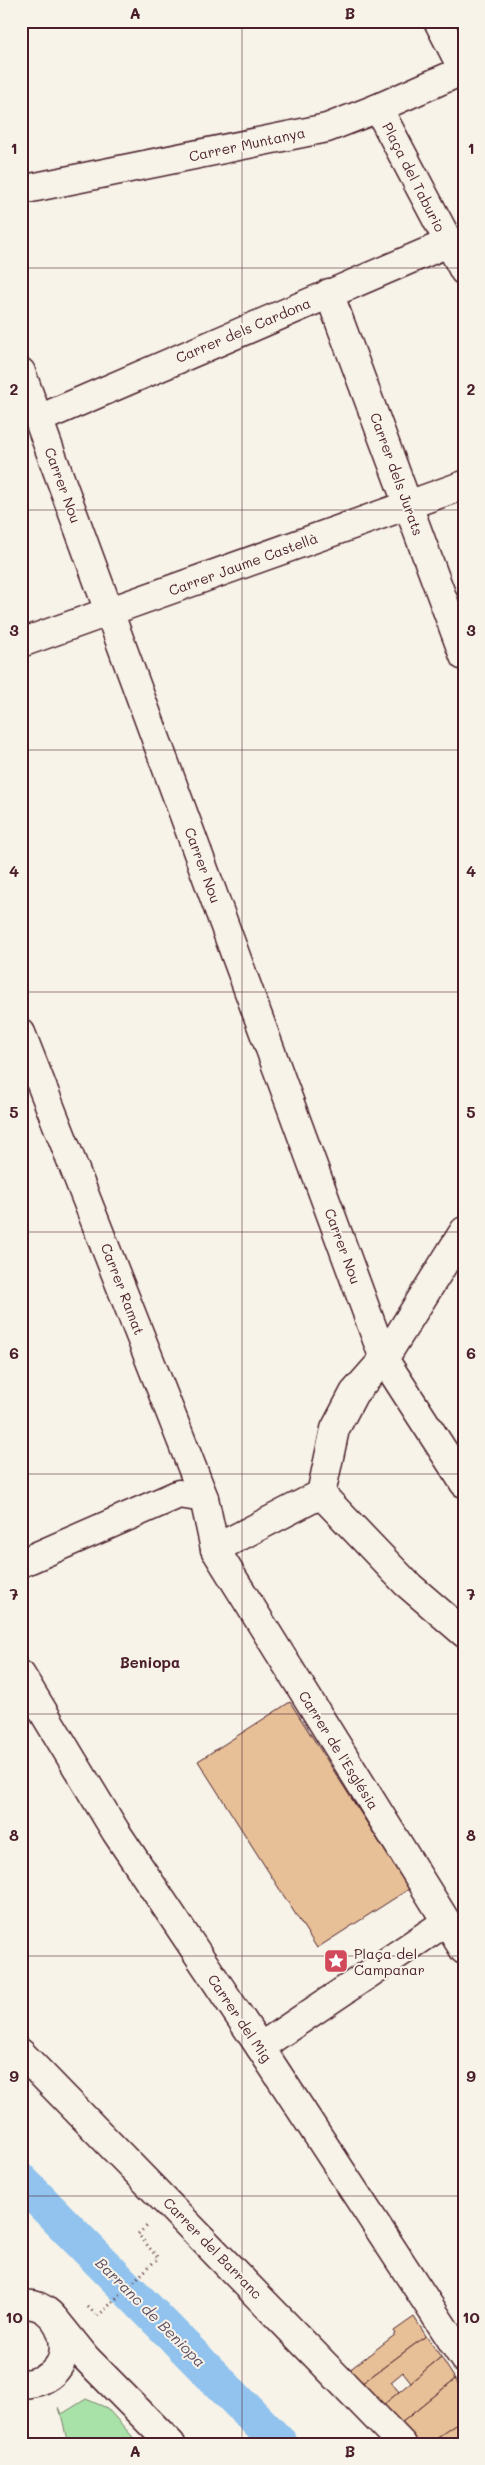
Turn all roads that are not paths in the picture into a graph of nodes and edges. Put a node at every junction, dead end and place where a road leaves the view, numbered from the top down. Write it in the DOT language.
graph roads {
  1 [pos="438,21"];
  2 [pos="463,70"];
  3 [pos="378,108"];
  4 [pos="21,190"];
  5 [pos="448,243"];
  6 [pos="464,271"];
  7 [pos="329,293"];
  8 [pos="21,372"];
  9 [pos="39,419"];
  10 [pos="464,485"];
  11 [pos="408,504"];
  12 [pos="111,612"];
  13 [pos="21,643"];
  14 [pos="464,656"];
  15 [pos="21,1033"];
  16 [pos="464,1231"];
  17 [pos="384,1359"];
  18 [pos="463,1480"];
  19 [pos="321,1494"];
  20 [pos="204,1498"];
  21 [pos="215,1549"];
  22 [pos="21,1563"];
  23 [pos="464,1633"];
  24 [pos="21,1675"];
  25 [pos="446,1922"];
  26 [pos="464,1950"];
  27 [pos="260,2047"];
  28 [pos="21,2053"];
  29 [pos="22,2303"];
  30 [pos="57,2322"];
  31 [pos="464,2359"];
  32 [pos="21,2384"];
  33 [pos="172,2444"];
  34 [pos="402,2444"];
  1 -- 2 [label="street"];
  2 -- 3 [label="street, Carrer Muntanya"];
  3 -- 4 [label="street, Carrer Muntanya"];
  3 -- 5 [label="street, Plaça del Taburio"];
  5 -- 6 [label="street, Plaça del Taburio"];
  5 -- 7 [label="street, Carrer dels Cardona"];
  7 -- 9 [label="street, Carrer dels Cardona"];
  7 -- 11 [label="street, Carrer dels Jurats"];
  8 -- 9 [label="street, Carrer Nou"];
  9 -- 12 [label="street, Carrer Nou"];
  10 -- 11 [label="street, Carrer Jaume Castellà"];
  11 -- 12 [label="street, Carrer Jaume Castellà"];
  11 -- 14 [label="street, Carrer dels Jurats"];
  12 -- 13 [label="street, Carrer Jaume Castellà"];
  12 -- 17 [label="street, Carrer Nou"];
  15 -- 20 [label="street, Carrer Ramat"];
  16 -- 17 [label="street"];
  17 -- 18 [label="street, Carrer Nou"];
  17 -- 19 [label="street"];
  19 -- 21 [label="street"];
  19 -- 23 [label="street"];
  20 -- 21 [label="street, Carrer Ramat"];
  20 -- 22 [label="street"];
  21 -- 25 [label="street, Carrer de l'Església"];
  24 -- 27 [label="street, Carrer del Mig"];
  25 -- 26 [label="street, Carrer de l'Església"];
  25 -- 27 [label="street"];
  27 -- 31 [label="street, Carrer del Mig"];
  28 -- 34 [label="street, Carrer del Barranc"];
  29 -- 30 [label="street"];
  30 -- 32 [label="street"];
  30 -- 33 [label="street"];
}
